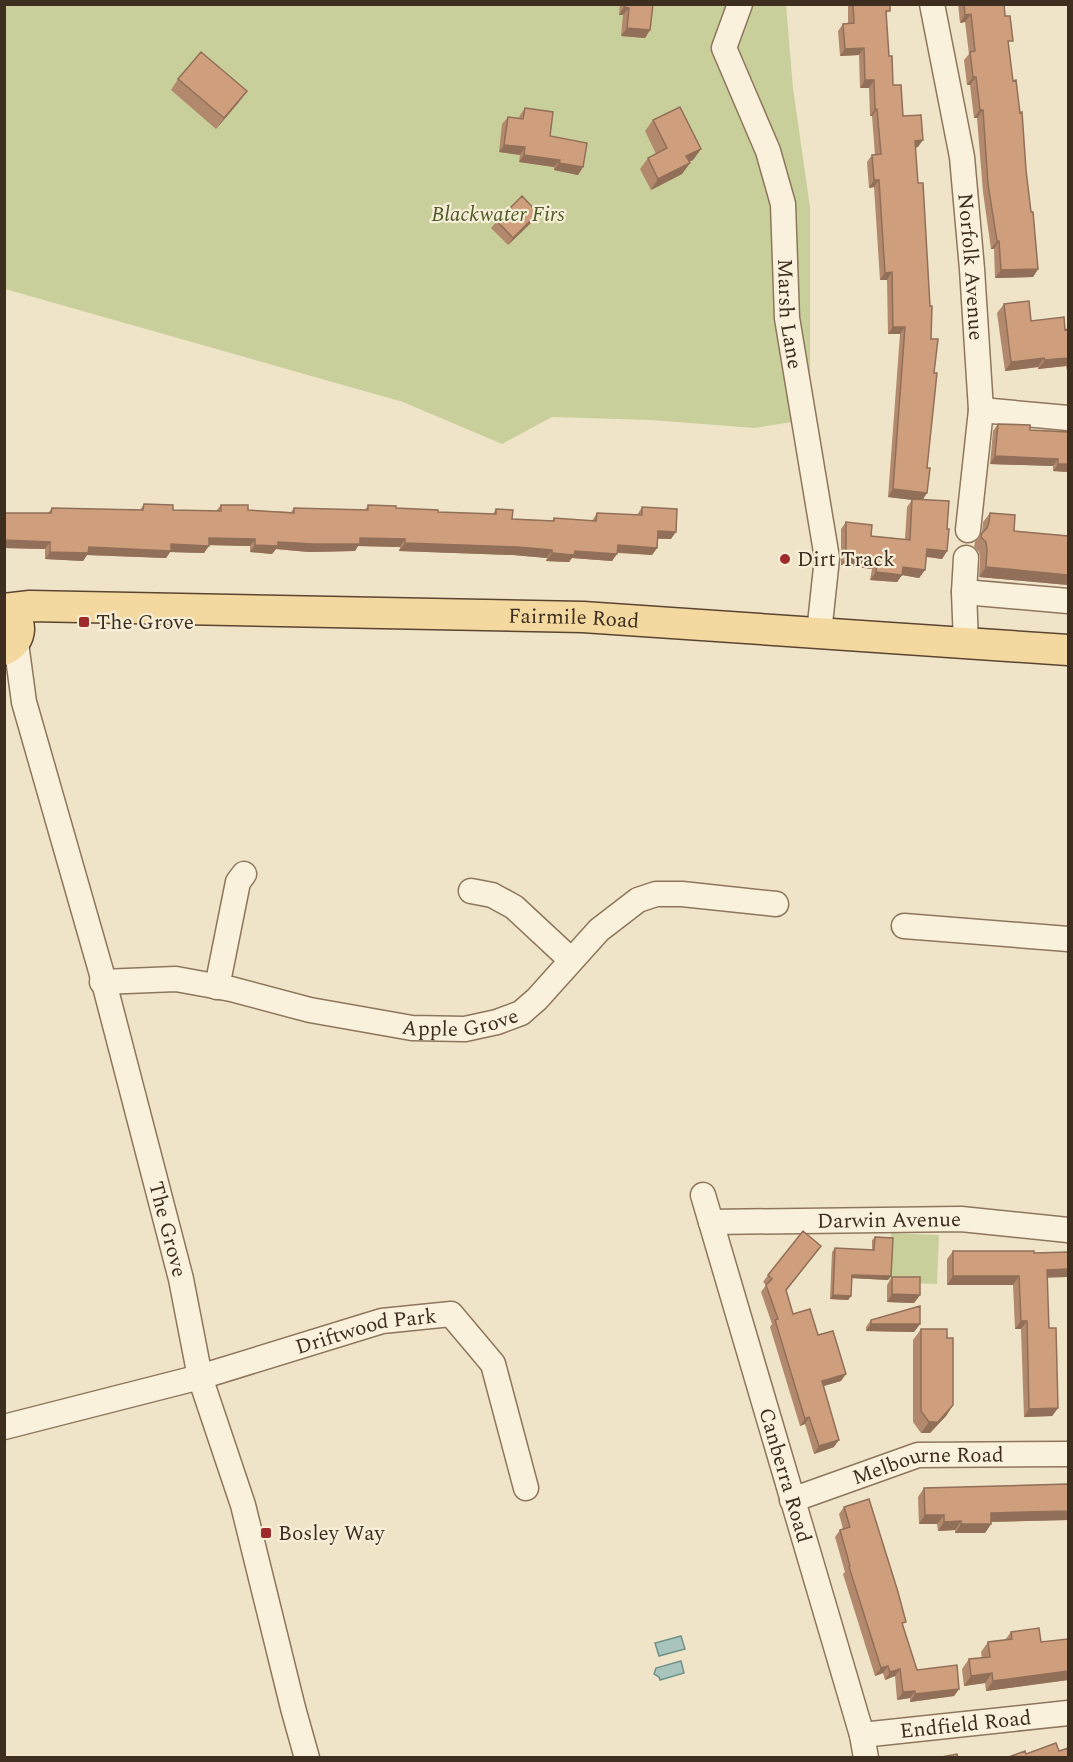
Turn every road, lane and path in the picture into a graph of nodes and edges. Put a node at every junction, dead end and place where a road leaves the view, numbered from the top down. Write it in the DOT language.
graph roads {
  1 [pos="740,4"];
  2 [pos="932,4"];
  3 [pos="981,410"];
  4 [pos="1068,418"];
  5 [pos="968,530"];
  6 [pos="966,558"];
  7 [pos="964,592"];
  8 [pos="1068,601"];
  9 [pos="819,633"];
  10 [pos="9,634"];
  11 [pos="966,643"];
  12 [pos="1068,650"];
  13 [pos="244,874"];
  14 [pos="471,891"];
  15 [pos="776,904"];
  16 [pos="917,933"];
  17 [pos="1068,939"];
  18 [pos="571,960"];
  19 [pos="102,982"];
  20 [pos="217,987"];
  21 [pos="703,1196"];
  22 [pos="711,1222"];
  23 [pos="1068,1230"];
  24 [pos="200,1377"];
  25 [pos="4,1427"];
  26 [pos="1068,1454"];
  27 [pos="526,1488"];
  28 [pos="792,1500"];
  29 [pos="1068,1713"];
  30 [pos="864,1746"];
  31 [pos="307,1758"];
  1 -- 9 [label="street, Marsh Lane"];
  2 -- 3 [label="street, Norfolk Avenue"];
  3 -- 4 [label="street"];
  3 -- 5 [label="street, Norfolk Avenue"];
  6 -- 7 [label="street"];
  7 -- 8 [label="street"];
  7 -- 11 [label="street"];
  9 -- 10 [label="main road, Fairmile Road"];
  9 -- 11 [label="main road, Fairmile Road"];
  10 -- 19 [label="street, The Grove"];
  11 -- 12 [label="main road, Fairmile Road"];
  13 -- 20 [label="street"];
  14 -- 18 [label="street"];
  15 -- 18 [label="street, Apple Grove"];
  16 -- 17 [label="street"];
  18 -- 20 [label="street, Apple Grove"];
  19 -- 20 [label="street, Apple Grove"];
  19 -- 24 [label="street, The Grove"];
  21 -- 22 [label="street, Canberra Road"];
  22 -- 23 [label="street, Darwin Avenue"];
  22 -- 28 [label="street, Canberra Road"];
  24 -- 25 [label="street"];
  24 -- 27 [label="street, Driftwood Park"];
  24 -- 31 [label="street, The Grove"];
  26 -- 28 [label="street, Melbourne Road"];
  28 -- 30 [label="street, Canberra Road"];
  29 -- 30 [label="street, Endfield Road"];
}
